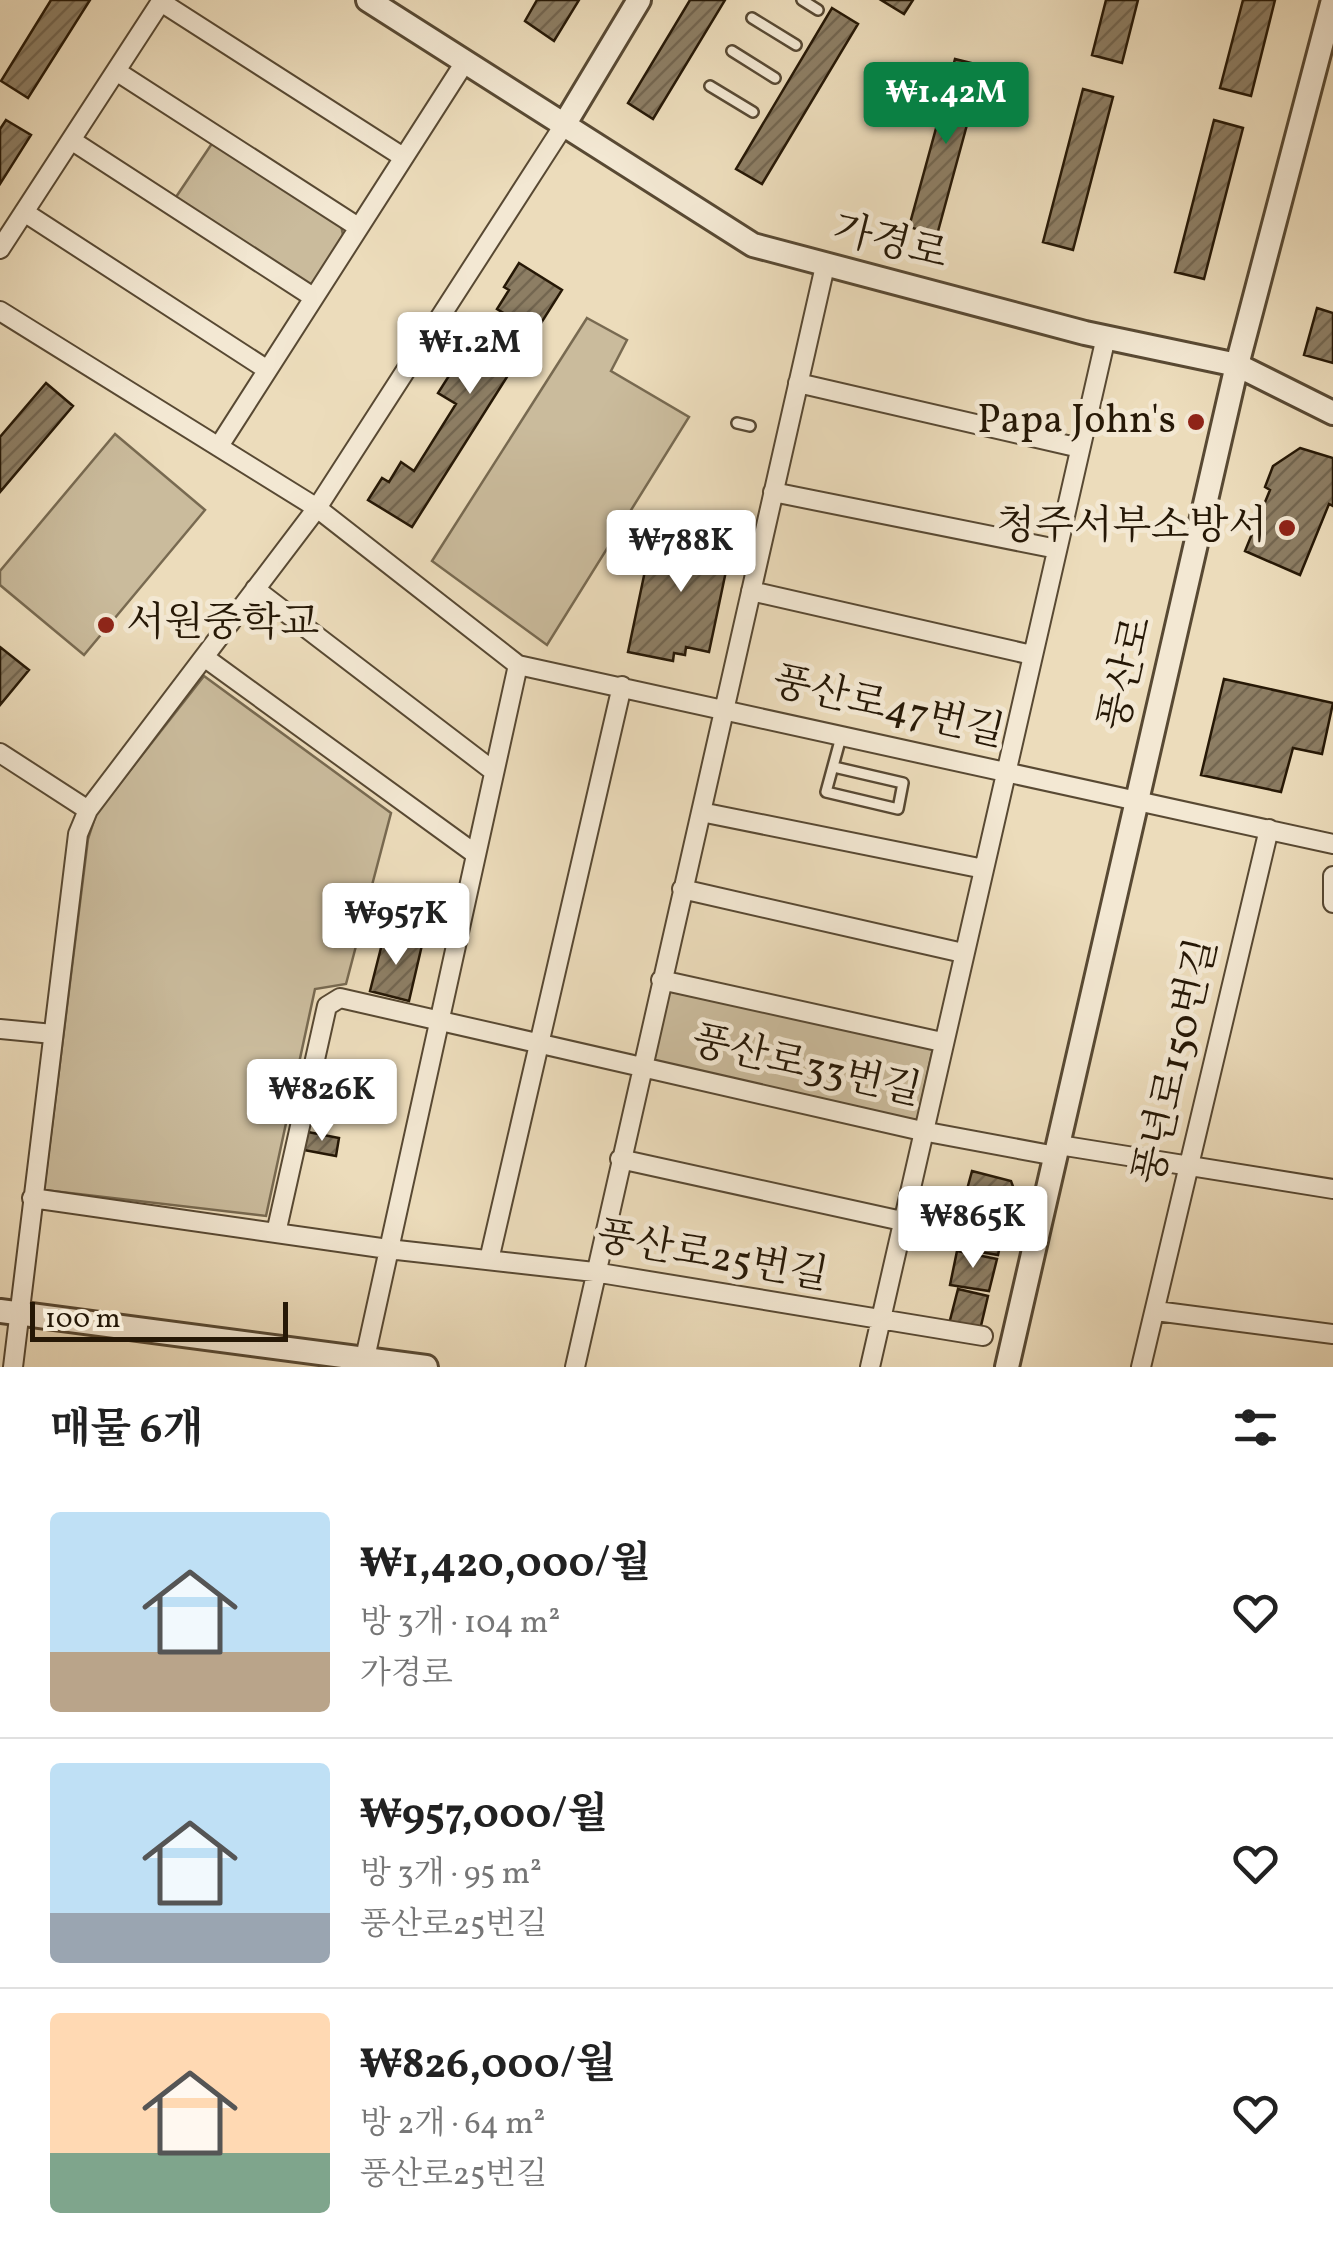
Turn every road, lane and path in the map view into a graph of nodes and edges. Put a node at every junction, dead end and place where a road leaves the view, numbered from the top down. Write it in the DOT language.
graph roads {
  1 [pos="368,0"];
  2 [pos="639,0"];
  3 [pos="802,0"];
  4 [pos="1332,0"];
  5 [pos="161,1"];
  6 [pos="818,10"];
  7 [pos="752,18"];
  8 [pos="796,44"];
  9 [pos="732,51"];
  10 [pos="465,62"];
  11 [pos="116,71"];
  12 [pos="775,78"];
  13 [pos="710,86"];
  14 [pos="753,112"];
  15 [pos="564,125"];
  16 [pos="70,140"];
  17 [pos="404,157"];
  18 [pos="24,212"];
  19 [pos="358,227"];
  20 [pos="0,248"];
  21 [pos="825,266"];
  22 [pos="313,296"];
  23 [pos="0,311"];
  24 [pos="1106,337"];
  25 [pos="1237,364"];
  26 [pos="266,369"];
  27 [pos="798,383"];
  28 [pos="1333,413"];
  29 [pos="738,423"];
  30 [pos="750,426"];
  31 [pos="219,446"];
  32 [pos="1080,448"];
  33 [pos="773,492"];
  34 [pos="318,508"];
  35 [pos="1057,549"];
  36 [pos="256,590"];
  37 [pos="751,591"];
  38 [pos="1032,655"];
  39 [pos="204,657"];
  40 [pos="518,664"];
  41 [pos="622,686"];
  42 [pos="724,708"];
  43 [pos="842,734"];
  44 [pos="0,753"];
  45 [pos="834,767"];
  46 [pos="492,770"];
  47 [pos="1005,771"];
  48 [pos="1138,800"];
  49 [pos="88,810"];
  50 [pos="701,812"];
  51 [pos="1269,829"];
  52 [pos="1333,844"];
  53 [pos="474,853"];
  54 [pos="984,869"];
  55 [pos="1333,876"];
  56 [pos="682,889"];
  57 [pos="1333,902"];
  58 [pos="962,954"];
  59 [pos="661,980"];
  60 [pos="438,1020"];
  61 [pos="0,1028"];
  62 [pos="53,1034"];
  63 [pos="942,1042"];
  64 [pos="542,1044"];
  65 [pos="641,1066"];
  66 [pos="922,1131"];
  67 [pos="1057,1151"];
  68 [pos="620,1159"];
  69 [pos="1188,1166"];
  70 [pos="1333,1190"];
  71 [pos="32,1198"];
  72 [pos="902,1221"];
  73 [pos="276,1233"];
  74 [pos="388,1249"];
  75 [pos="489,1260"];
  76 [pos="594,1272"];
  77 [pos="1156,1311"];
  78 [pos="9,1312"];
  79 [pos="880,1322"];
  80 [pos="1333,1334"];
  81 [pos="983,1336"];
  82 [pos="364,1363"];
  83 [pos="13,1367"];
  84 [pos="426,1367"];
  85 [pos="575,1367"];
  86 [pos="870,1367"];
  87 [pos="1007,1367"];
  88 [pos="1141,1367"];
  1 -- 10 [label="street, 가경로"];
  2 -- 15 [label="street"];
  3 -- 6 [label="lane"];
  4 -- 25 [label="street, 풍산로"];
  5 -- 11 [label="street"];
  5 -- 17 [label="street"];
  7 -- 8 [label="lane"];
  9 -- 12 [label="lane"];
  10 -- 15 [label="street, 가경로"];
  10 -- 17 [label="street"];
  11 -- 16 [label="street"];
  11 -- 19 [label="street"];
  13 -- 14 [label="lane"];
  15 -- 21 [label="street, 가경로"];
  15 -- 34 [label="street"];
  16 -- 18 [label="street"];
  16 -- 22 [label="street"];
  17 -- 19 [label="street"];
  18 -- 20 [label="street"];
  18 -- 26 [label="street"];
  19 -- 22 [label="street"];
  21 -- 24 [label="street, 가경로"];
  21 -- 27 [label="street"];
  22 -- 26 [label="street"];
  23 -- 31 [label="street, 풍산로47번길"];
  24 -- 25 [label="street, 가경로"];
  24 -- 32 [label="street"];
  25 -- 28 [label="street, 가경로"];
  25 -- 48 [label="street, 풍산로"];
  26 -- 31 [label="street"];
  27 -- 32 [label="street"];
  27 -- 33 [label="street"];
  29 -- 30 [label="lane"];
  31 -- 34 [label="street, 풍산로47번길"];
  32 -- 35 [label="street"];
  33 -- 35 [label="street"];
  33 -- 37 [label="street"];
  34 -- 36 [label="street"];
  34 -- 40 [label="street, 풍산로47번길"];
  35 -- 38 [label="street"];
  36 -- 39 [label="street"];
  36 -- 46 [label="street"];
  37 -- 38 [label="street"];
  37 -- 42 [label="street"];
  38 -- 47 [label="street"];
  39 -- 49 [label="street"];
  39 -- 53 [label="street"];
  40 -- 41 [label="street, 풍산로47번길"];
  40 -- 46 [label="street"];
  41 -- 42 [label="street, 풍산로47번길"];
  41 -- 64 [label="street"];
  42 -- 43 [label="street, 풍산로47번길"];
  42 -- 50 [label="street"];
  43 -- 45 [label="lane"];
  43 -- 47 [label="street, 풍산로47번길"];
  44 -- 49 [label="street"];
  45 -- 45 [label="lane"];
  46 -- 53 [label="street"];
  47 -- 48 [label="street, 풍산로47번길"];
  47 -- 54 [label="street"];
  48 -- 51 [label="street, 풍산로47번길"];
  48 -- 67 [label="street, 풍산로"];
  49 -- 62 [label="street"];
  50 -- 54 [label="street"];
  50 -- 56 [label="street"];
  51 -- 52 [label="street, 풍산로47번길"];
  51 -- 69 [label="street, 풍년로150번길"];
  53 -- 60 [label="street"];
  54 -- 58 [label="street"];
  55 -- 57 [label="street"];
  56 -- 58 [label="street"];
  56 -- 59 [label="street"];
  58 -- 63 [label="street"];
  59 -- 63 [label="street"];
  59 -- 65 [label="street"];
  60 -- 64 [label="street, 풍산로33번길"];
  60 -- 73 [label="street"];
  60 -- 74 [label="street"];
  61 -- 62 [label="street"];
  62 -- 71 [label="street"];
  63 -- 66 [label="street"];
  64 -- 65 [label="street, 풍산로33번길"];
  64 -- 75 [label="street"];
  65 -- 66 [label="street, 풍산로33번길"];
  65 -- 68 [label="street"];
  66 -- 67 [label="street, 풍산로33번길"];
  66 -- 72 [label="street"];
  67 -- 69 [label="street, 풍산로33번길"];
  67 -- 87 [label="street, 풍산로"];
  68 -- 72 [label="street"];
  68 -- 76 [label="street"];
  69 -- 70 [label="street, 풍산로33번길"];
  69 -- 77 [label="street, 풍년로150번길"];
  71 -- 73 [label="street, 풍산로25번길"];
  71 -- 78 [label="street"];
  72 -- 79 [label="street"];
  73 -- 74 [label="street, 풍산로25번길"];
  74 -- 75 [label="street, 풍산로25번길"];
  74 -- 82 [label="street"];
  75 -- 76 [label="street, 풍산로25번길"];
  76 -- 79 [label="street, 풍산로25번길"];
  76 -- 85 [label="street"];
  77 -- 80 [label="street"];
  77 -- 88 [label="street, 풍년로150번길"];
  78 -- 82 [label="street"];
  78 -- 83 [label="street"];
  79 -- 81 [label="street, 풍산로25번길"];
  79 -- 86 [label="street"];
  82 -- 84 [label="street"];
}
